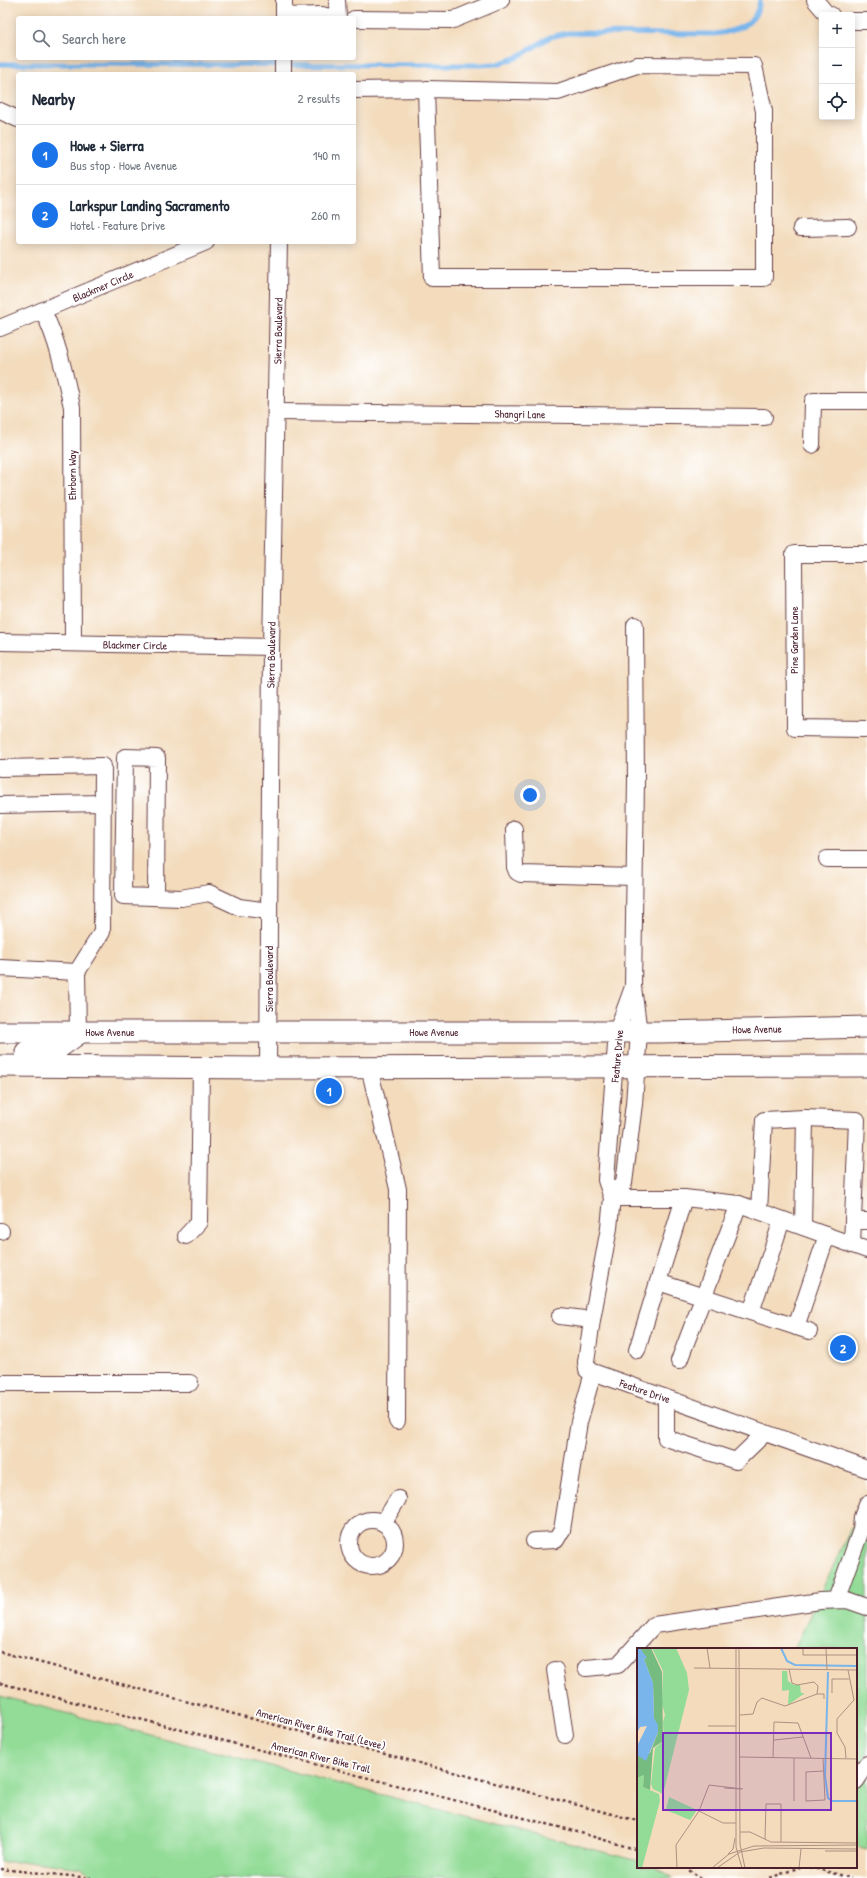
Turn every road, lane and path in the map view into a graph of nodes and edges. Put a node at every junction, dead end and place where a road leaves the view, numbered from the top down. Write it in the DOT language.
graph roads {
  1 [pos="284,0"];
  2 [pos="337,0"];
  3 [pos="501,0"];
  4 [pos="815,0"];
  5 [pos="825,12"];
  6 [pos="284,16"];
  7 [pos="303,16"];
  8 [pos="326,16"];
  9 [pos="338,16"];
  10 [pos="356,20"];
  11 [pos="855,21"];
  12 [pos="867,21"];
  13 [pos="283,60"];
  14 [pos="283,72"];
  15 [pos="426,89"];
  16 [pos="356,90"];
  17 [pos="0,111"];
  18 [pos="16,118"];
  19 [pos="848,226"];
  20 [pos="801,228"];
  21 [pos="201,244"];
  22 [pos="279,244"];
  23 [pos="44,311"];
  24 [pos="0,328"];
  25 [pos="867,400"];
  26 [pos="277,412"];
  27 [pos="764,417"];
  28 [pos="812,445"];
  29 [pos="867,554"];
  30 [pos="635,625"];
  31 [pos="0,642"];
  32 [pos="73,643"];
  33 [pos="271,647"];
  34 [pos="867,729"];
  35 [pos="0,768"];
  36 [pos="102,803"];
  37 [pos="0,805"];
  38 [pos="514,829"];
  39 [pos="827,859"];
  40 [pos="867,859"];
  41 [pos="634,877"];
  42 [pos="156,897"];
  43 [pos="269,911"];
  44 [pos="0,968"];
  45 [pos="77,972"];
  46 [pos="632,987"];
  47 [pos="867,1027"];
  48 [pos="618,1031"];
  49 [pos="0,1032"];
  50 [pos="79,1032"];
  51 [pos="639,1032"];
  52 [pos="268,1033"];
  53 [pos="0,1052"];
  54 [pos="0,1066"];
  55 [pos="867,1066"];
  56 [pos="201,1067"];
  57 [pos="369,1067"];
  58 [pos="616,1067"];
  59 [pos="636,1067"];
  60 [pos="268,1068"];
  61 [pos="805,1118"];
  62 [pos="612,1198"];
  63 [pos="684,1198"];
  64 [pos="739,1204"];
  65 [pos="759,1211"];
  66 [pos="782,1220"];
  67 [pos="860,1221"];
  68 [pos="803,1227"];
  69 [pos="186,1236"];
  70 [pos="827,1236"];
  71 [pos="852,1244"];
  72 [pos="867,1250"];
  73 [pos="658,1282"];
  74 [pos="704,1297"];
  75 [pos="751,1312"];
  76 [pos="560,1316"];
  77 [pos="592,1320"];
  78 [pos="637,1350"];
  79 [pos="679,1361"];
  80 [pos="593,1373"];
  81 [pos="0,1383"];
  82 [pos="190,1383"];
  83 [pos="666,1399"];
  84 [pos="397,1421"];
  85 [pos="765,1433"];
  86 [pos="867,1469"];
  87 [pos="398,1499"];
  88 [pos="867,1504"];
  89 [pos="383,1523"];
  90 [pos="864,1528"];
  91 [pos="534,1541"];
  92 [pos="836,1600"];
  93 [pos="867,1607"];
  94 [pos="0,1652"];
  95 [pos="586,1668"];
  96 [pos="555,1670"];
  97 [pos="0,1683"];
  98 [pos="565,1735"];
  99 [pos="867,1764"];
  100 [pos="857,1779"];
  101 [pos="637,1821"];
  102 [pos="637,1850"];
  103 [pos="686,1868"];
  104 [pos="797,1868"];
  105 [pos="814,1868"];
  106 [pos="0,1869"];
  107 [pos="91,1878"];
  108 [pos="701,1878"];
  109 [pos="770,1878"];
  110 [pos="851,1878"];
  1 -- 6 [label="street"];
  2 -- 9 [label="street"];
  3 -- 10 [label="street"];
  4 -- 5 [label="street"];
  7 -- 8 [label="street"];
  11 -- 12 [label="street"];
  13 -- 14 [label="street"];
  15 -- 15 [label="street"];
  15 -- 16 [label="street"];
  17 -- 18 [label="street"];
  19 -- 20 [label="street"];
  21 -- 23 [label="street, Blackmer Circle"];
  22 -- 26 [label="street, Sierra Boulevard"];
  23 -- 24 [label="street, Blackmer Circle"];
  23 -- 32 [label="street, Ehrborn Way"];
  25 -- 28 [label="street"];
  26 -- 27 [label="street, Shangri Lane"];
  26 -- 33 [label="street, Sierra Boulevard"];
  29 -- 34 [label="street, Pine Garden Lane"];
  30 -- 41 [label="street"];
  31 -- 32 [label="street, Blackmer Circle"];
  32 -- 33 [label="street, Blackmer Circle"];
  33 -- 43 [label="street, Sierra Boulevard"];
  35 -- 36 [label="street"];
  36 -- 37 [label="street"];
  36 -- 45 [label="street"];
  38 -- 41 [label="street"];
  39 -- 40 [label="street"];
  41 -- 46 [label="street"];
  42 -- 42 [label="street"];
  42 -- 43 [label="street"];
  43 -- 52 [label="street, Sierra Boulevard"];
  44 -- 45 [label="street"];
  45 -- 50 [label="street"];
  46 -- 48 [label="street, Feature Drive"];
  46 -- 51 [label="street, Feature Drive"];
  47 -- 51 [label="main road, Howe Avenue"];
  48 -- 51 [label="main road, Howe Avenue"];
  48 -- 52 [label="main road, Howe Avenue"];
  48 -- 58 [label="street, Feature Drive"];
  49 -- 50 [label="main road, Howe Avenue"];
  50 -- 52 [label="main road, Howe Avenue"];
  50 -- 53 [label="main road"];
  51 -- 59 [label="street, Feature Drive"];
  52 -- 60 [label="street, Sierra Boulevard"];
  54 -- 56 [label="main road"];
  55 -- 59 [label="main road"];
  56 -- 60 [label="main road"];
  56 -- 69 [label="street"];
  57 -- 58 [label="main road"];
  57 -- 60 [label="main road"];
  57 -- 84 [label="street"];
  58 -- 59 [label="main road"];
  58 -- 62 [label="street, Feature Drive"];
  59 -- 62 [label="street, Feature Drive"];
  61 -- 65 [label="street"];
  61 -- 67 [label="street"];
  61 -- 68 [label="street"];
  62 -- 63 [label="street"];
  62 -- 77 [label="street, Feature Drive"];
  63 -- 64 [label="street"];
  63 -- 73 [label="street"];
  64 -- 65 [label="street"];
  64 -- 74 [label="street"];
  65 -- 66 [label="street"];
  66 -- 68 [label="street"];
  66 -- 75 [label="street"];
  67 -- 71 [label="street"];
  68 -- 70 [label="street"];
  70 -- 71 [label="street"];
  70 -- 75 [label="street"];
  71 -- 72 [label="street"];
  73 -- 74 [label="street"];
  73 -- 78 [label="street"];
  74 -- 75 [label="street"];
  74 -- 79 [label="street"];
  76 -- 77 [label="street"];
  77 -- 80 [label="street, Feature Drive"];
  80 -- 83 [label="street, Feature Drive"];
  80 -- 91 [label="street"];
  81 -- 82 [label="street"];
  83 -- 85 [label="street, Feature Drive"];
  83 -- 85 [label="street"];
  85 -- 86 [label="street, Feature Drive"];
  87 -- 89 [label="street"];
  88 -- 90 [label="street"];
  90 -- 92 [label="street"];
  92 -- 93 [label="street"];
  92 -- 95 [label="street"];
  94 -- 101 [label="path, American River Bike Trail (Levee)"];
  96 -- 98 [label="street"];
  97 -- 102 [label="path, American River Bike Trail"];
  99 -- 100 [label="street"];
  103 -- 108 [label="path"];
  104 -- 109 [label="path"];
  105 -- 110 [label="path"];
  106 -- 107 [label="path"];
}
